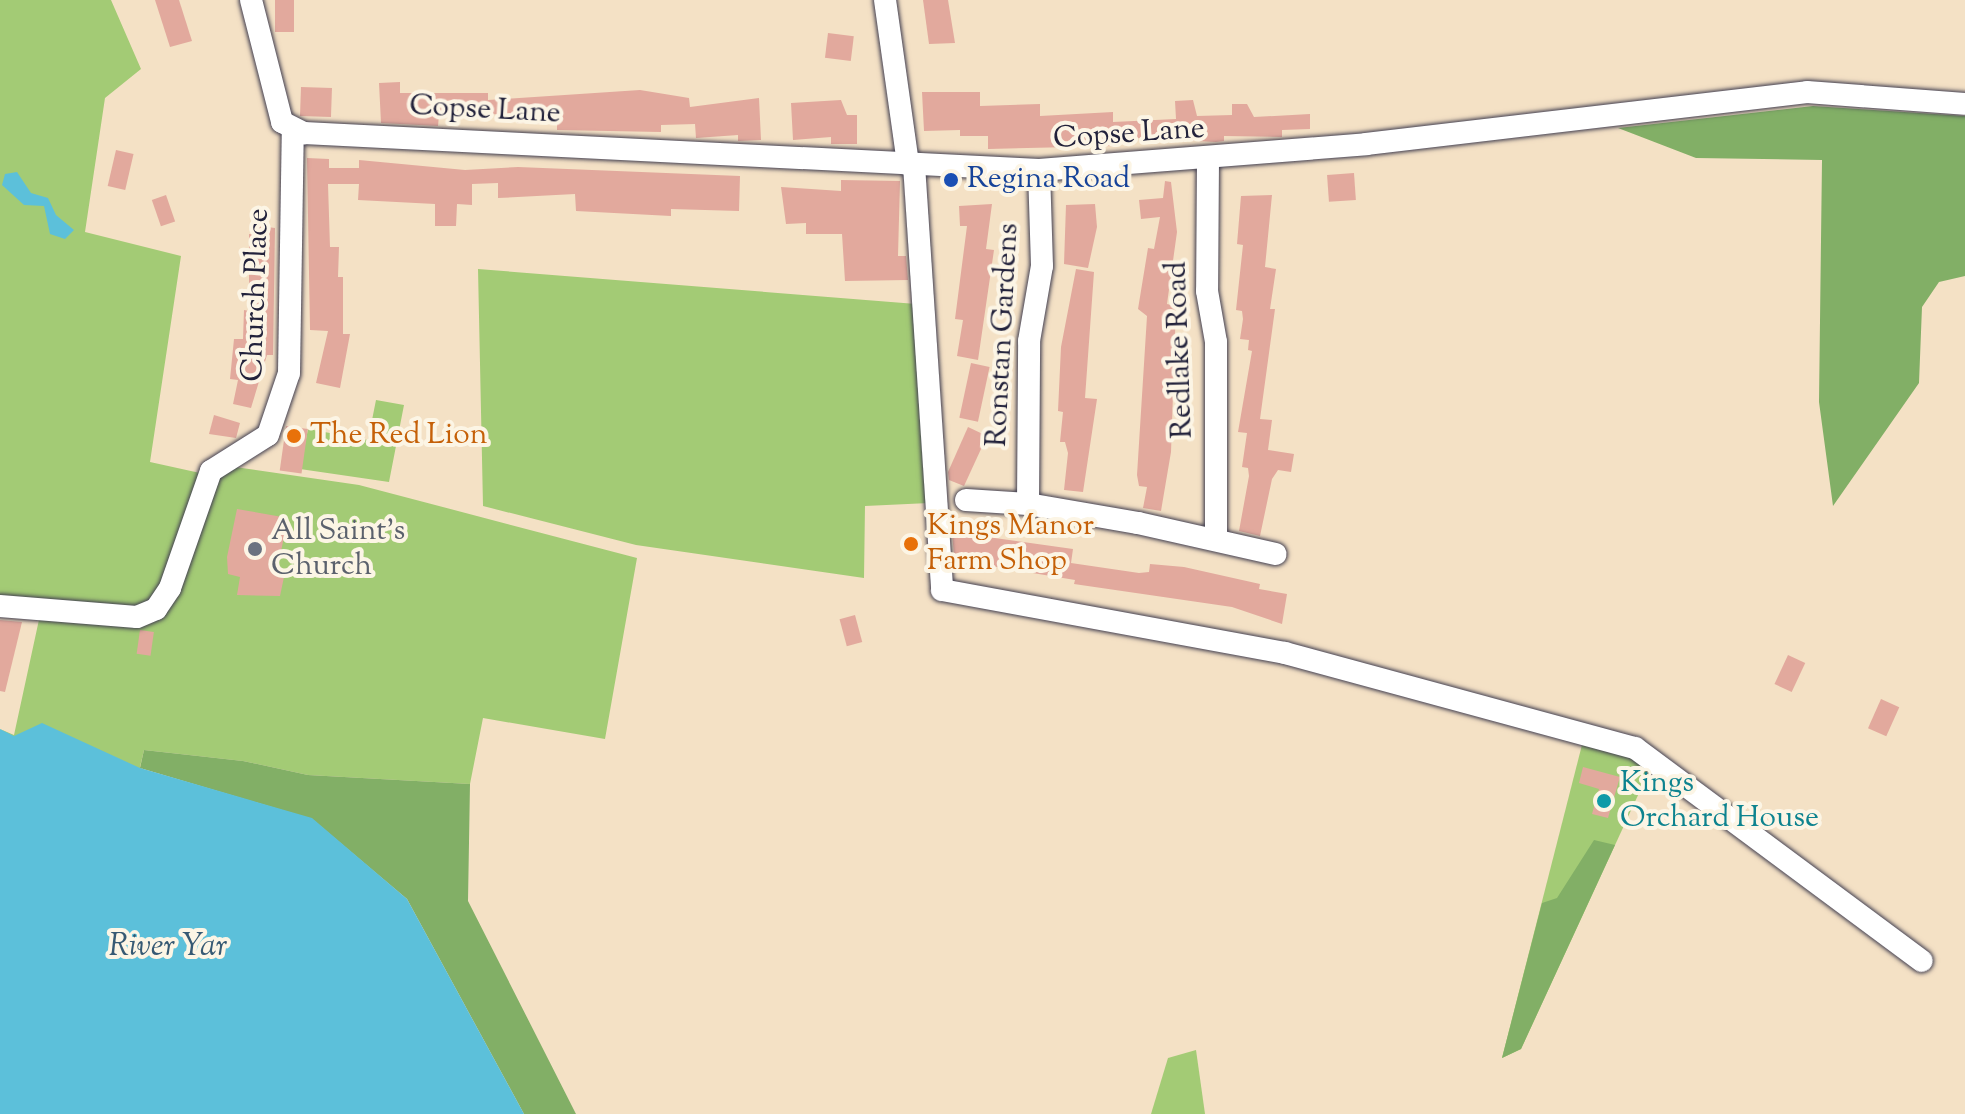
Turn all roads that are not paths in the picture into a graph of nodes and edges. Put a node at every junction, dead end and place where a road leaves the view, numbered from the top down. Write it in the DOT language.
graph roads {
  1 [pos="251,0"];
  2 [pos="885,0"];
  3 [pos="1965,104"];
  4 [pos="293,130"];
  5 [pos="1208,160"];
  6 [pos="911,165"];
  7 [pos="1039,170"];
  8 [pos="966,500"];
  9 [pos="1028,504"];
  10 [pos="1216,539"];
  11 [pos="1276,554"];
  12 [pos="0,606"];
  13 [pos="1922,961"];
  1 -- 4 [label="street"];
  2 -- 6 [label="street"];
  3 -- 5 [label="street, Copse Lane"];
  4 -- 6 [label="street, Copse Lane"];
  4 -- 12 [label="street, Church Place"];
  5 -- 7 [label="street, Copse Lane"];
  5 -- 10 [label="street, Redlake Road"];
  6 -- 7 [label="street, Copse Lane"];
  6 -- 13 [label="street"];
  7 -- 9 [label="street, Ronstan Gardens"];
  8 -- 9 [label="street"];
  9 -- 10 [label="street"];
  10 -- 11 [label="street"];
}
